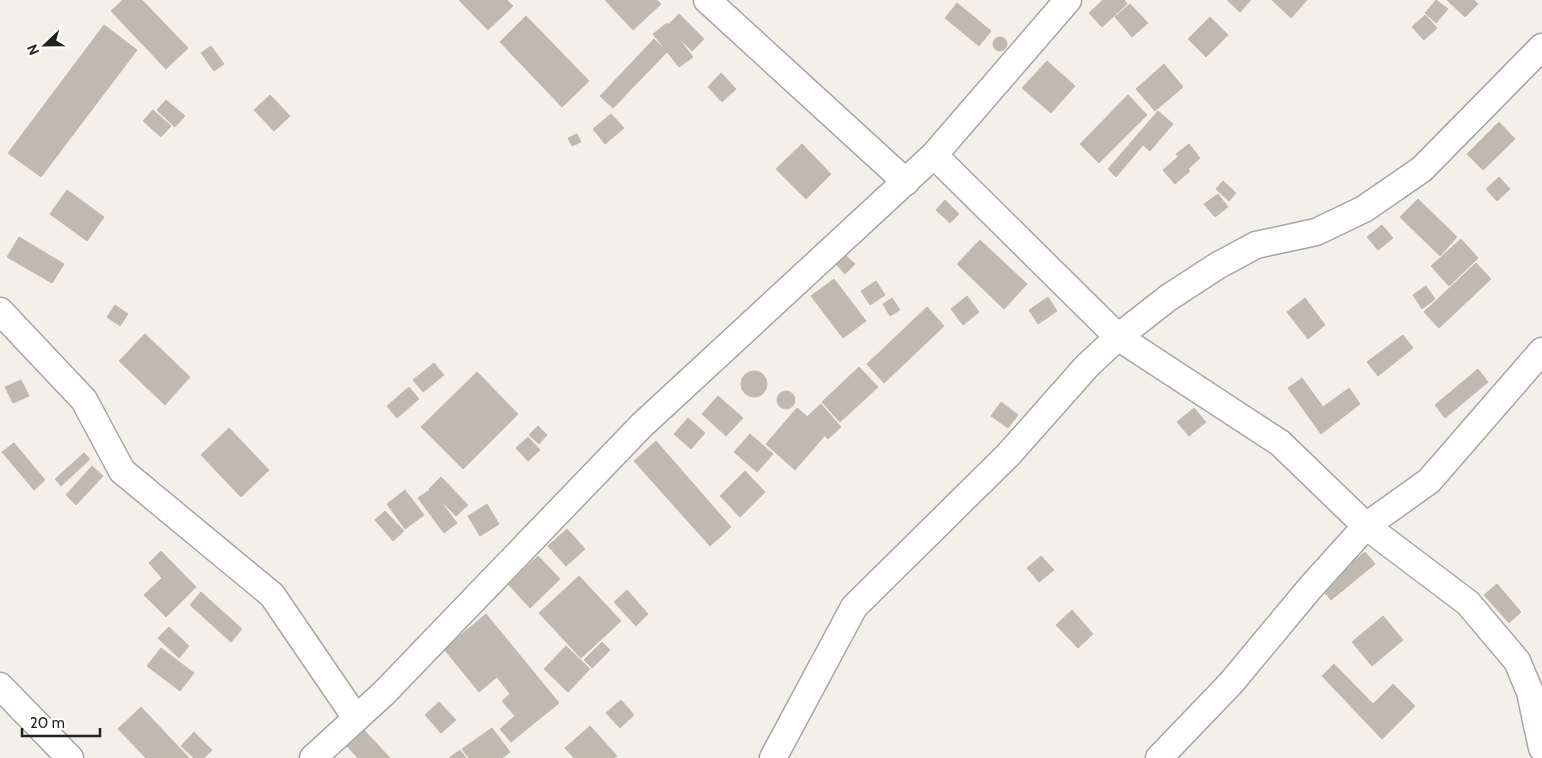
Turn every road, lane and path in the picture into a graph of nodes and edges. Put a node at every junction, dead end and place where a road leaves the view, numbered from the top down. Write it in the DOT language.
graph roads {
  1 [pos="707,0"];
  2 [pos="1068,0"];
  3 [pos="1542,47"];
  4 [pos="934,155"];
  5 [pos="906,182"];
  6 [pos="0,311"];
  7 [pos="1118,337"];
  8 [pos="1542,351"];
  9 [pos="1366,526"];
  10 [pos="0,686"];
  11 [pos="356,718"];
  12 [pos="1542,748"];
  13 [pos="322,755"];
  14 [pos="70,758"];
  15 [pos="773,758"];
  16 [pos="1159,758"];
  1 -- 5 [label="street"];
  2 -- 4 [label="street"];
  3 -- 7 [label="street"];
  4 -- 5 [label="street"];
  4 -- 7 [label="street"];
  5 -- 11 [label="street"];
  6 -- 11 [label="street"];
  7 -- 9 [label="street"];
  7 -- 15 [label="street"];
  8 -- 9 [label="street"];
  9 -- 12 [label="street"];
  9 -- 16 [label="street"];
  10 -- 14 [label="street"];
  11 -- 13 [label="street"];
}
